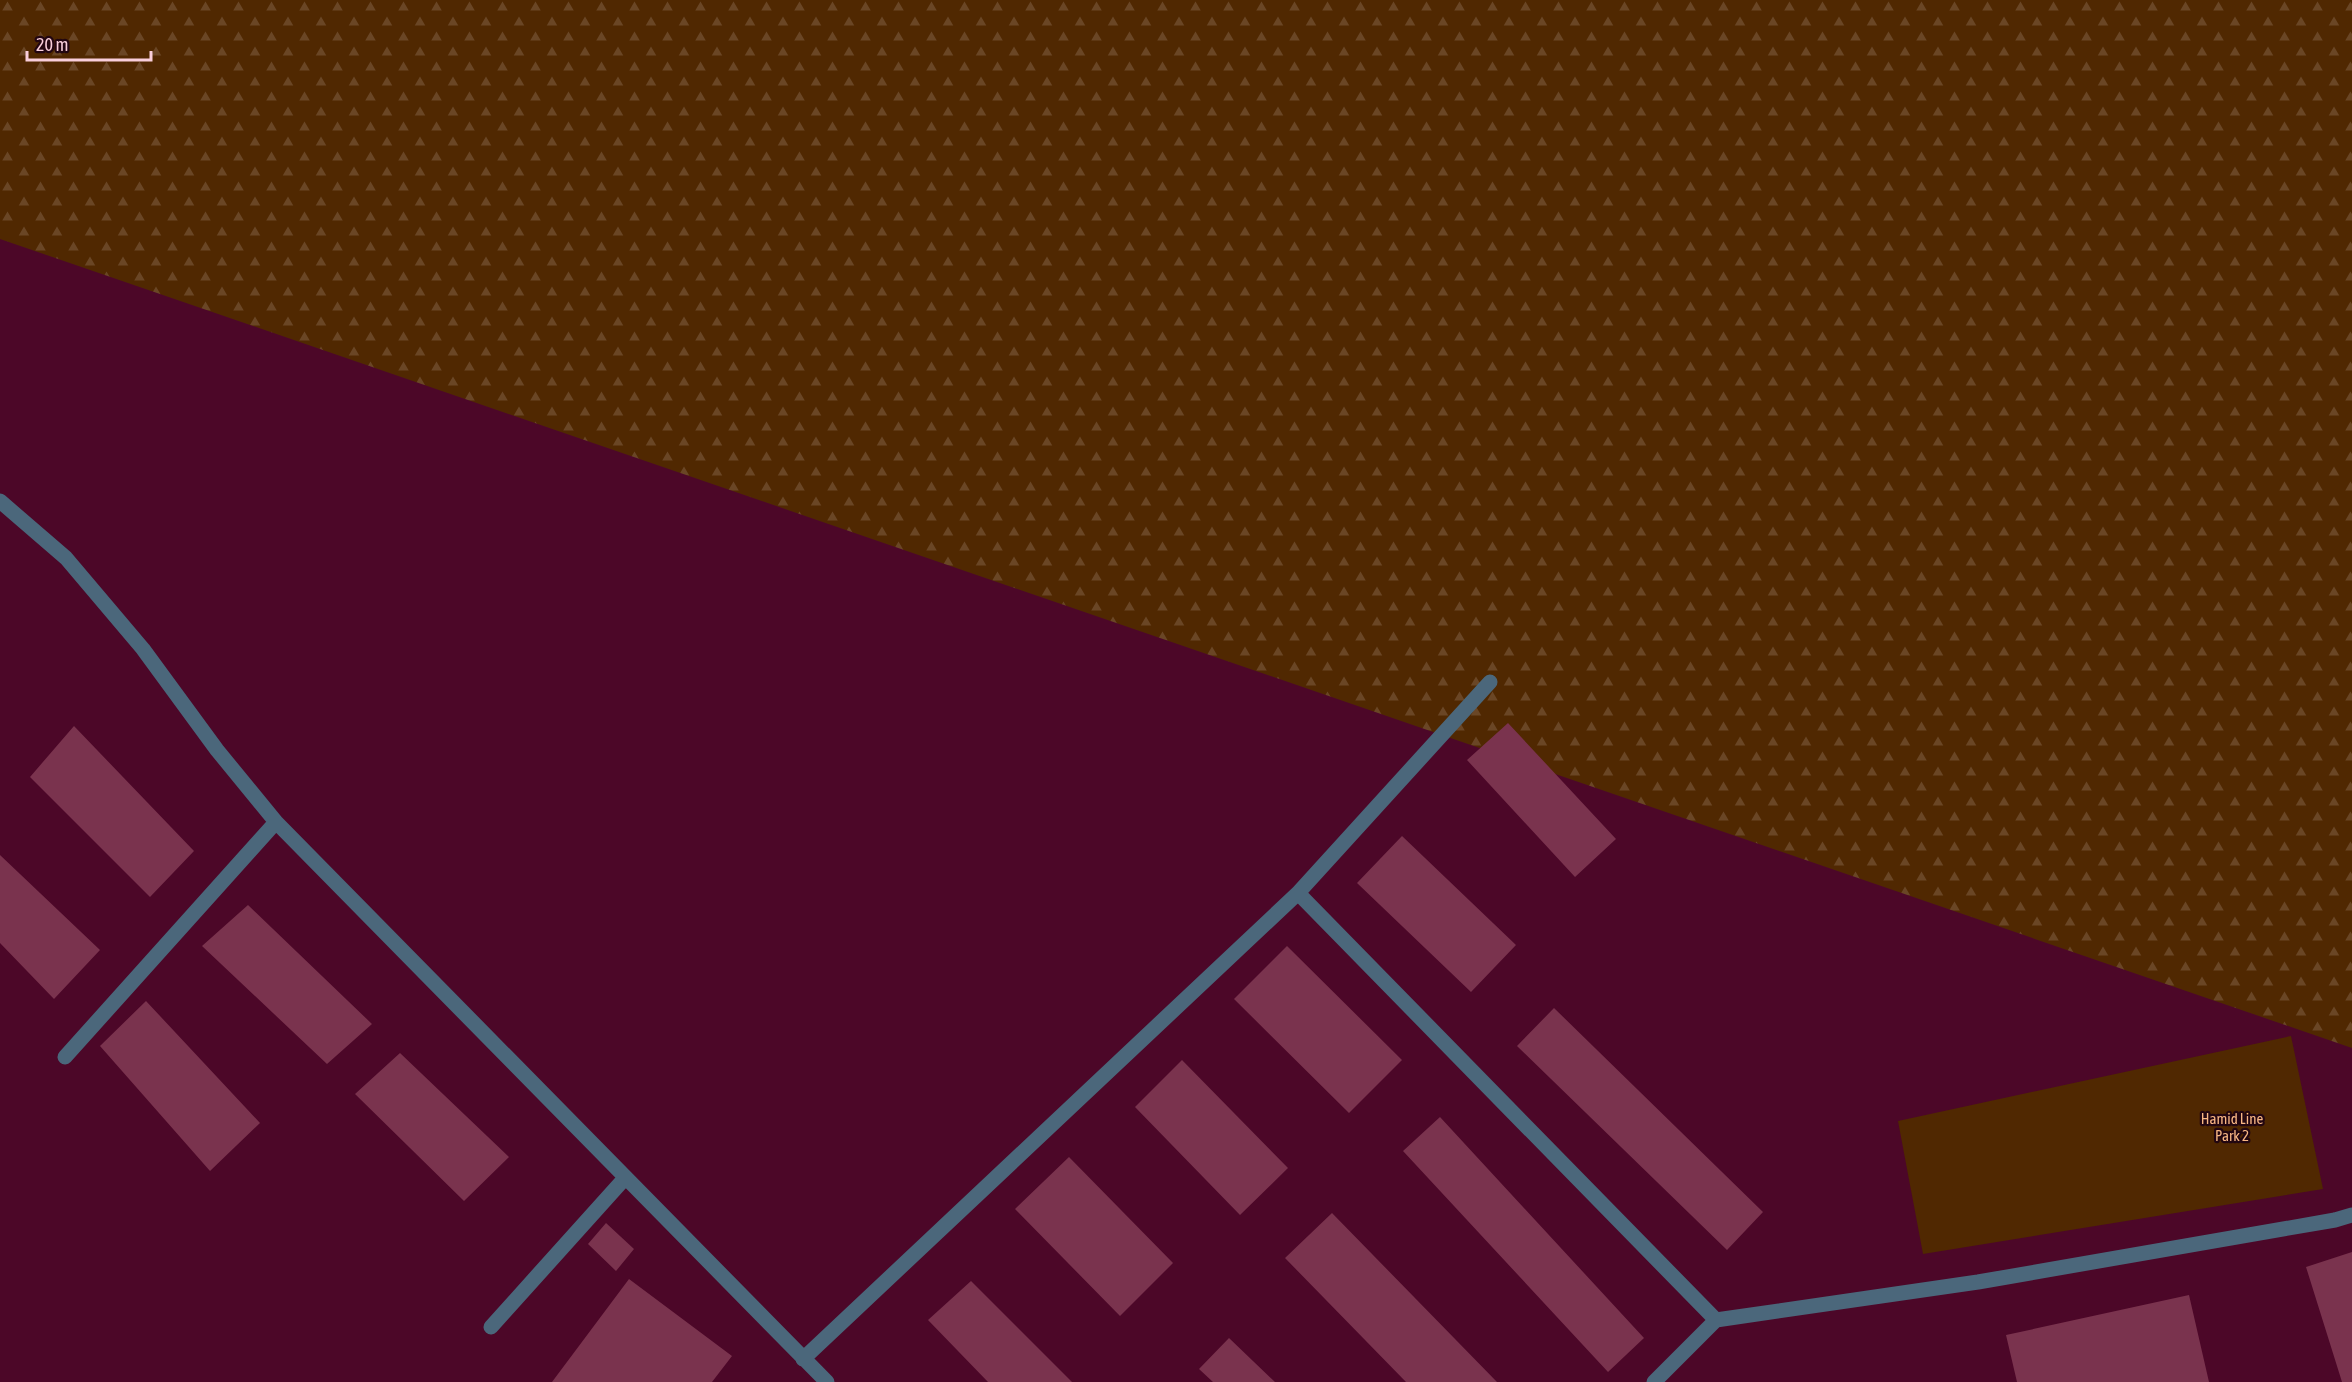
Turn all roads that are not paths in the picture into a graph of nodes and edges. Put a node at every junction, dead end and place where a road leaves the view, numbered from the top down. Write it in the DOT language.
graph roads {
  1 [pos="0,501"];
  2 [pos="1490,682"];
  3 [pos="276,822"];
  4 [pos="1298,893"];
  5 [pos="65,1057"];
  6 [pos="625,1178"];
  7 [pos="2352,1215"];
  8 [pos="1716,1320"];
  9 [pos="491,1327"];
  10 [pos="803,1359"];
  11 [pos="827,1382"];
  12 [pos="1654,1382"];
  1 -- 3 [label="street"];
  2 -- 4 [label="street"];
  3 -- 5 [label="street"];
  3 -- 6 [label="street"];
  4 -- 8 [label="street"];
  4 -- 10 [label="street"];
  6 -- 9 [label="street"];
  6 -- 10 [label="street"];
  7 -- 8 [label="street"];
  8 -- 12 [label="street"];
  10 -- 11 [label="street"];
}
